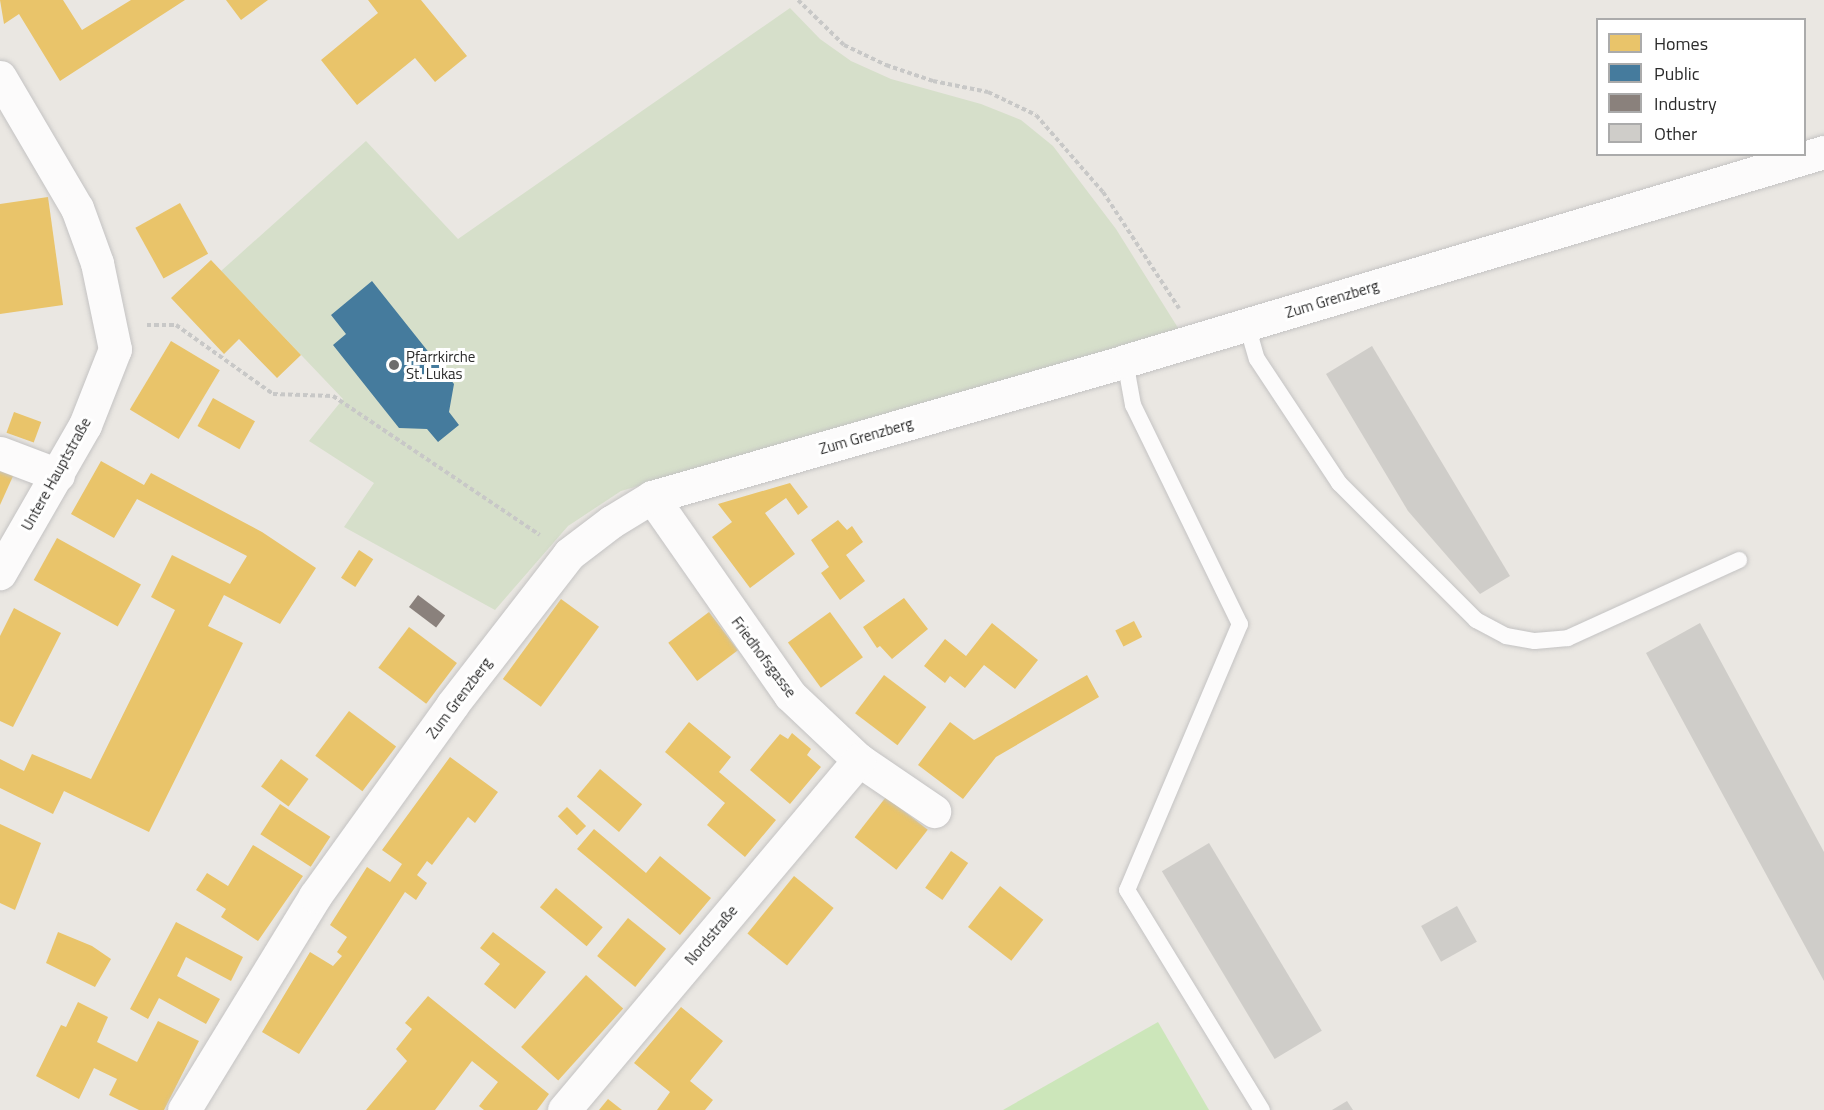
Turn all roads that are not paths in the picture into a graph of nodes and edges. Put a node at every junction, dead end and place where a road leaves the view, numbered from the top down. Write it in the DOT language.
graph roads {
  1 [pos="0,77"];
  2 [pos="1824,152"];
  3 [pos="1247,325"];
  4 [pos="1125,362"];
  5 [pos="0,453"];
  6 [pos="58,475"];
  7 [pos="652,497"];
  8 [pos="1739,560"];
  9 [pos="0,573"];
  10 [pos="859,760"];
  11 [pos="934,811"];
  12 [pos="184,1110"];
  13 [pos="564,1110"];
  14 [pos="1262,1110"];
  1 -- 6 [label="street, Untere Hauptstraße"];
  2 -- 3 [label="street, Zum Grenzberg"];
  3 -- 4 [label="street, Zum Grenzberg"];
  3 -- 8 [label="lane"];
  4 -- 7 [label="street, Zum Grenzberg"];
  4 -- 14 [label="lane"];
  5 -- 6 [label="street"];
  6 -- 9 [label="street, Untere Hauptstraße"];
  7 -- 10 [label="street, Friedhofsgasse"];
  7 -- 12 [label="street, Zum Grenzberg"];
  10 -- 11 [label="street, Friedhofsgasse"];
  10 -- 13 [label="street, Nordstraße"];
}
